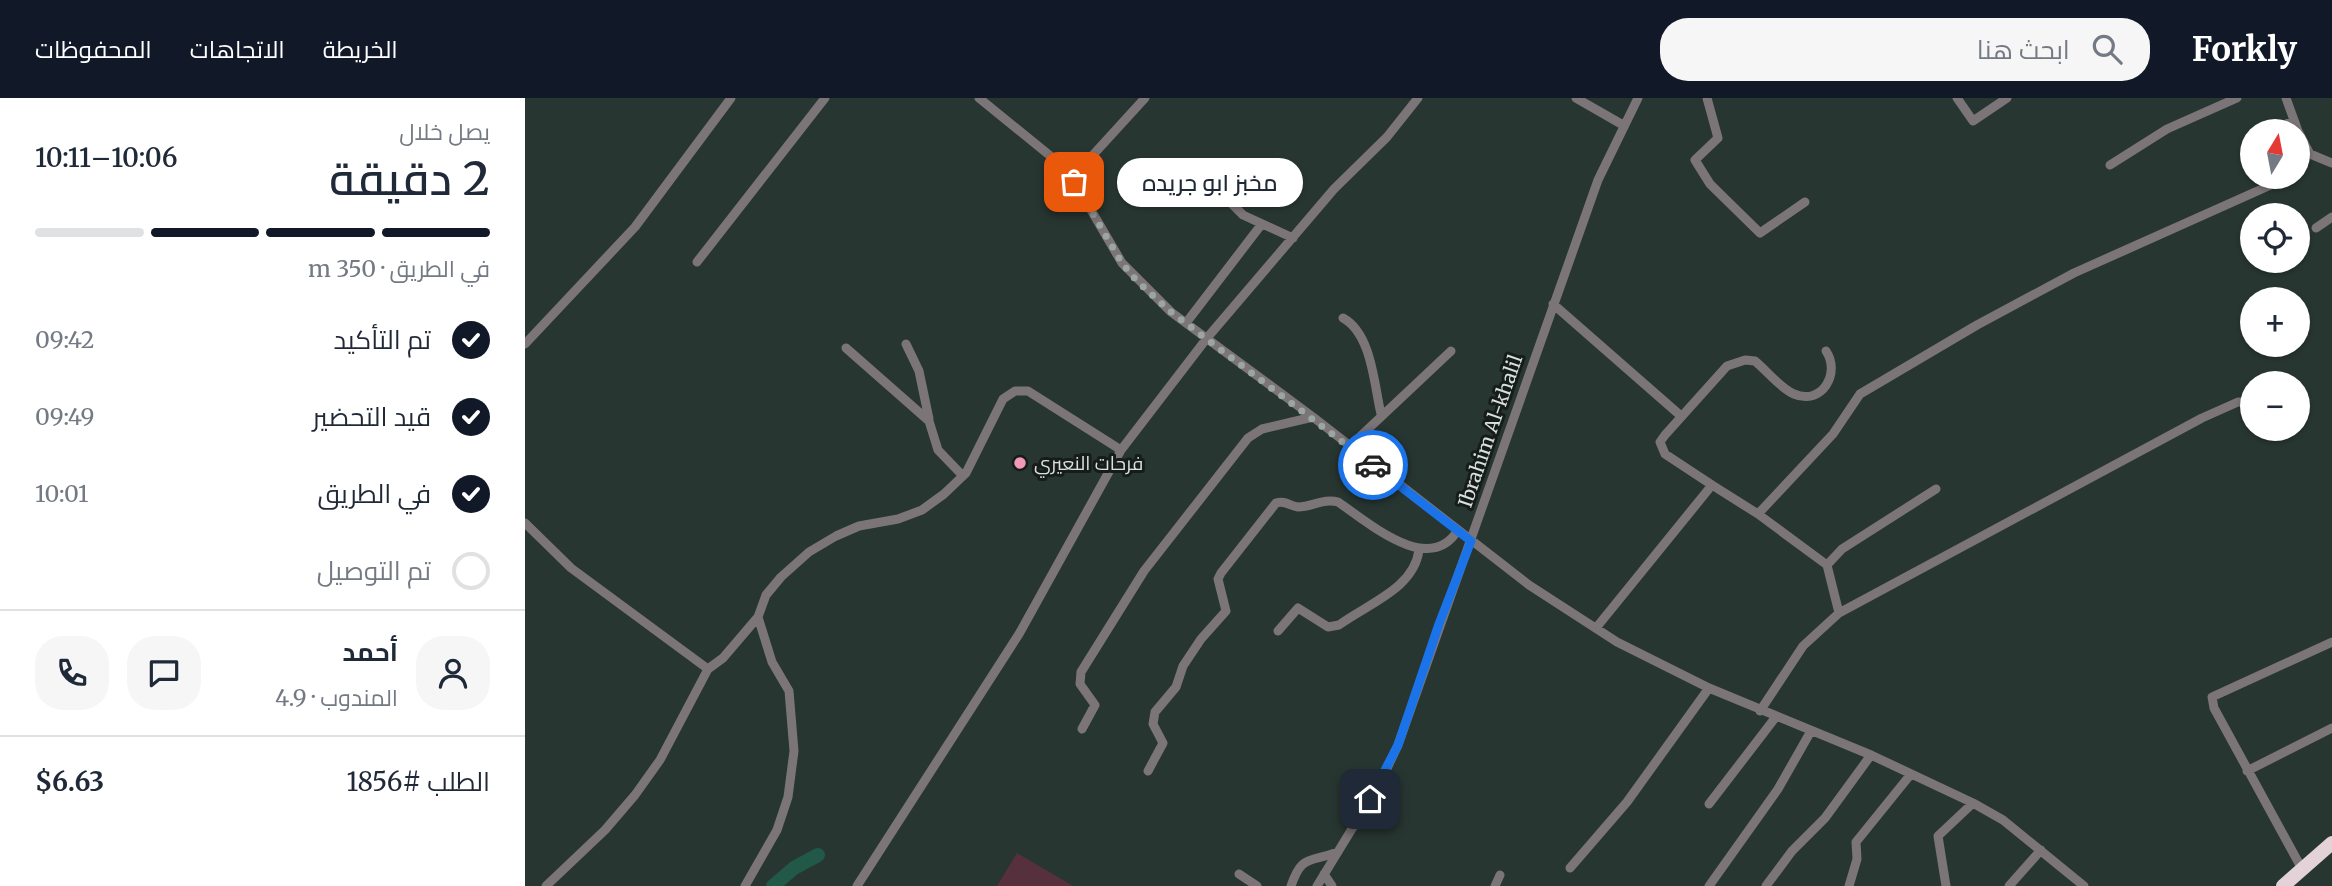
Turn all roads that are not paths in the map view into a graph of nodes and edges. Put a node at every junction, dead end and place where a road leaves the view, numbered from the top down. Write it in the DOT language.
graph roads {
  1 [pos="731,98"];
  2 [pos="825,98"];
  3 [pos="1145,98"];
  4 [pos="1418,98"];
  5 [pos="1576,98"];
  6 [pos="1638,98"];
  7 [pos="1707,98"];
  8 [pos="1957,98"];
  9 [pos="2007,98"];
  10 [pos="2237,98"];
  11 [pos="2285,98"];
  12 [pos="981,99"];
  13 [pos="2292,119"];
  14 [pos="1623,125"];
  15 [pos="2310,154"];
  16 [pos="2332,163"];
  17 [pos="2110,164"];
  18 [pos="1205,177"];
  19 [pos="1071,179"];
  20 [pos="2262,189"];
  21 [pos="1805,202"];
  22 [pos="2332,217"];
  23 [pos="1261,225"];
  24 [pos="2316,228"];
  25 [pos="1293,238"];
  26 [pos="697,262"];
  27 [pos="1553,304"];
  28 [pos="1343,318"];
  29 [pos="1186,323"];
  30 [pos="1207,338"];
  31 [pos="525,344"];
  32 [pos="906,344"];
  33 [pos="846,348"];
  34 [pos="1451,351"];
  35 [pos="1826,351"];
  36 [pos="2240,402"];
  37 [pos="1381,414"];
  38 [pos="1681,416"];
  39 [pos="1313,417"];
  40 [pos="929,421"];
  41 [pos="1350,446"];
  42 [pos="1121,450"];
  43 [pos="963,476"];
  44 [pos="1712,485"];
  45 [pos="1936,489"];
  46 [pos="1758,514"];
  47 [pos="525,523"];
  48 [pos="1458,530"];
  49 [pos="1471,541"];
  50 [pos="1419,550"];
  51 [pos="1827,565"];
  52 [pos="1839,613"];
  53 [pos="758,617"];
  54 [pos="1596,628"];
  55 [pos="1278,631"];
  56 [pos="2332,642"];
  57 [pos="708,669"];
  58 [pos="1709,688"];
  59 [pos="1761,711"];
  60 [pos="1775,718"];
  61 [pos="2332,728"];
  62 [pos="1082,729"];
  63 [pos="1811,731"];
  64 [pos="1871,755"];
  65 [pos="1148,771"];
  66 [pos="2248,772"];
  67 [pos="1911,774"];
  68 [pos="1973,803"];
  69 [pos="1709,804"];
  70 [pos="2332,843"];
  71 [pos="2041,850"];
  72 [pos="1338,852"];
  73 [pos="1570,867"];
  74 [pos="2302,869"];
  75 [pos="1239,874"];
  76 [pos="1324,874"];
  77 [pos="1500,875"];
  78 [pos="545,886"];
  79 [pos="745,886"];
  80 [pos="856,886"];
  81 [pos="1257,886"];
  82 [pos="1291,886"];
  83 [pos="1317,886"];
  84 [pos="1332,886"];
  85 [pos="1495,886"];
  86 [pos="1709,886"];
  87 [pos="1766,886"];
  88 [pos="1849,886"];
  89 [pos="1946,886"];
  90 [pos="2008,886"];
  91 [pos="2084,886"];
  92 [pos="2283,886"];
  1 -- 31 [label="street"];
  2 -- 26 [label="street"];
  3 -- 19 [label="street"];
  4 -- 25 [label="street"];
  5 -- 14 [label="street"];
  6 -- 14 [label="street, Ibrahim Al-khalil"];
  7 -- 21 [label="street"];
  8 -- 9 [label="street"];
  10 -- 17 [label="street"];
  11 -- 13 [label="street"];
  12 -- 19 [label="street"];
  14 -- 27 [label="street, Ibrahim Al-khalil"];
  15 -- 16 [label="street"];
  18 -- 23 [label="street"];
  19 -- 29 [label="street"];
  20 -- 46 [label="street"];
  22 -- 24 [label="street"];
  23 -- 25 [label="street"];
  23 -- 29 [label="street"];
  25 -- 30 [label="street"];
  27 -- 38 [label="street"];
  27 -- 49 [label="street, Ibrahim Al-khalil"];
  28 -- 37 [label="street"];
  29 -- 30 [label="street"];
  30 -- 39 [label="street"];
  30 -- 42 [label="street"];
  32 -- 40 [label="street"];
  33 -- 40 [label="street"];
  34 -- 37 [label="street"];
  35 -- 38 [label="street"];
  36 -- 52 [label="street"];
  37 -- 41 [label="street"];
  38 -- 44 [label="street"];
  39 -- 41 [label="street"];
  39 -- 62 [label="street"];
  40 -- 43 [label="street"];
  41 -- 48 [label="street"];
  42 -- 43 [label="street"];
  42 -- 80 [label="street"];
  43 -- 53 [label="street"];
  44 -- 46 [label="street"];
  44 -- 54 [label="street"];
  45 -- 51 [label="street"];
  46 -- 51 [label="street"];
  47 -- 57 [label="street"];
  48 -- 49 [label="street"];
  48 -- 50 [label="street"];
  49 -- 54 [label="street"];
  49 -- 72 [label="street, Ibrahim Al-khalil"];
  50 -- 55 [label="street"];
  50 -- 65 [label="street"];
  51 -- 52 [label="street"];
  52 -- 59 [label="street"];
  53 -- 57 [label="street"];
  53 -- 79 [label="street"];
  54 -- 58 [label="street"];
  56 -- 66 [label="street"];
  57 -- 78 [label="street"];
  58 -- 59 [label="street"];
  58 -- 73 [label="street"];
  59 -- 60 [label="street"];
  60 -- 63 [label="street"];
  60 -- 69 [label="street"];
  61 -- 66 [label="street"];
  63 -- 64 [label="street"];
  63 -- 86 [label="street"];
  64 -- 67 [label="street"];
  64 -- 87 [label="street"];
  66 -- 74 [label="street"];
  67 -- 68 [label="street"];
  67 -- 88 [label="street"];
  68 -- 71 [label="street"];
  68 -- 89 [label="street"];
  70 -- 74 [label="highway"];
  71 -- 90 [label="street"];
  71 -- 91 [label="street"];
  72 -- 76 [label="street, Ibrahim Al-khalil"];
  72 -- 82 [label="street"];
  74 -- 92 [label="highway"];
  75 -- 81 [label="street"];
  76 -- 83 [label="street, Ibrahim Al-khalil"];
  76 -- 84 [label="street"];
  77 -- 85 [label="street"];
}
